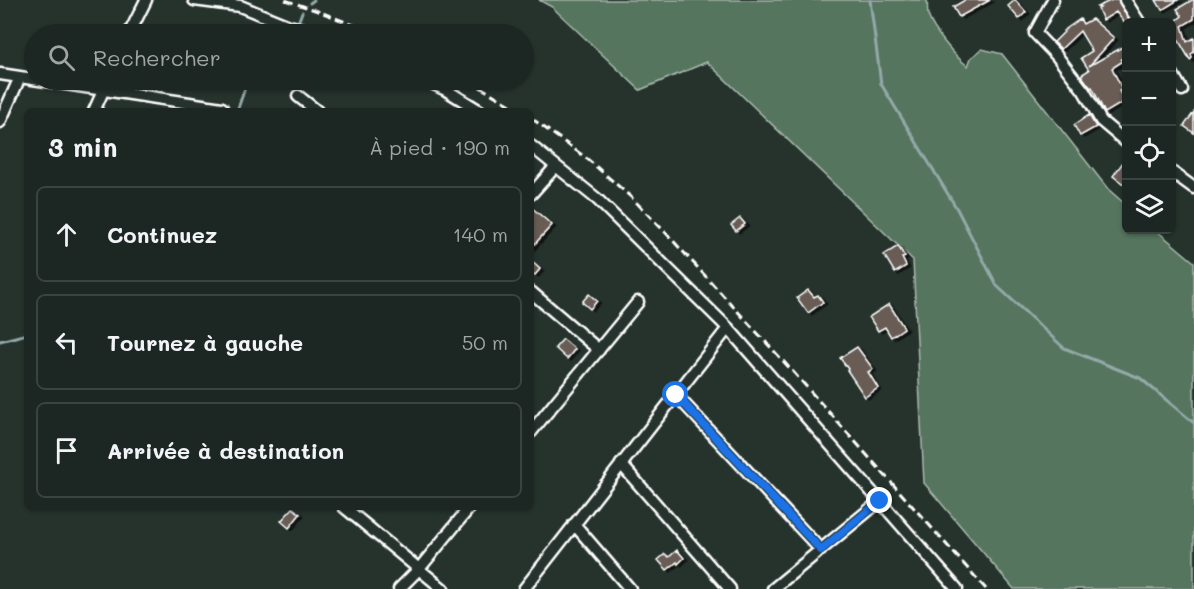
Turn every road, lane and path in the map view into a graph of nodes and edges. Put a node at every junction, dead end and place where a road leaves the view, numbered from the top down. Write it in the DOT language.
graph roads {
  1 [pos="146,0"];
  2 [pos="194,0"];
  3 [pos="1053,0"];
  4 [pos="1131,2"];
  5 [pos="1137,18"];
  6 [pos="134,24"];
  7 [pos="284,24"];
  8 [pos="0,74"];
  9 [pos="20,77"];
  10 [pos="24,78"];
  11 [pos="1176,80"];
  12 [pos="104,90"];
  13 [pos="446,90"];
  14 [pos="1182,90"];
  15 [pos="298,96"];
  16 [pos="95,108"];
  17 [pos="222,108"];
  18 [pos="312,108"];
  19 [pos="475,108"];
  20 [pos="0,122"];
  21 [pos="1122,139"];
  22 [pos="534,148"];
  23 [pos="556,166"];
  24 [pos="1176,175"];
  25 [pos="1194,188"];
  26 [pos="534,191"];
  27 [pos="534,295"];
  28 [pos="638,303"];
  29 [pos="728,328"];
  30 [pos="599,350"];
  31 [pos="676,395"];
  32 [pos="534,428"];
  33 [pos="621,464"];
  34 [pos="880,501"];
  35 [pos="348,510"];
  36 [pos="468,510"];
  37 [pos="574,525"];
  38 [pos="821,550"];
  39 [pos="419,569"];
  40 [pos="399,589"];
  41 [pos="442,589"];
  42 [pos="524,589"];
  43 [pos="630,589"];
  44 [pos="730,589"];
  45 [pos="773,589"];
  46 [pos="957,589"];
  1 -- 6 [label="street"];
  2 -- 7 [label="street"];
  3 -- 21 [label="street"];
  4 -- 5 [label="street"];
  8 -- 9 [label="street"];
  9 -- 10 [label="street"];
  9 -- 20 [label="street"];
  11 -- 14 [label="street"];
  12 -- 16 [label="street"];
  12 -- 17 [label="street"];
  13 -- 19 [label="street"];
  15 -- 18 [label="street"];
  22 -- 23 [label="street"];
  23 -- 26 [label="street"];
  23 -- 29 [label="street"];
  24 -- 25 [label="street"];
  27 -- 30 [label="street"];
  28 -- 30 [label="street"];
  29 -- 31 [label="street"];
  29 -- 34 [label="street"];
  30 -- 32 [label="street"];
  31 -- 33 [label="street"];
  31 -- 38 [label="street"];
  33 -- 37 [label="street"];
  33 -- 44 [label="street"];
  34 -- 38 [label="street"];
  34 -- 46 [label="street"];
  35 -- 39 [label="street"];
  36 -- 39 [label="street"];
  37 -- 42 [label="street"];
  37 -- 43 [label="street"];
  38 -- 45 [label="street"];
  39 -- 40 [label="street"];
  39 -- 41 [label="street"];
}
